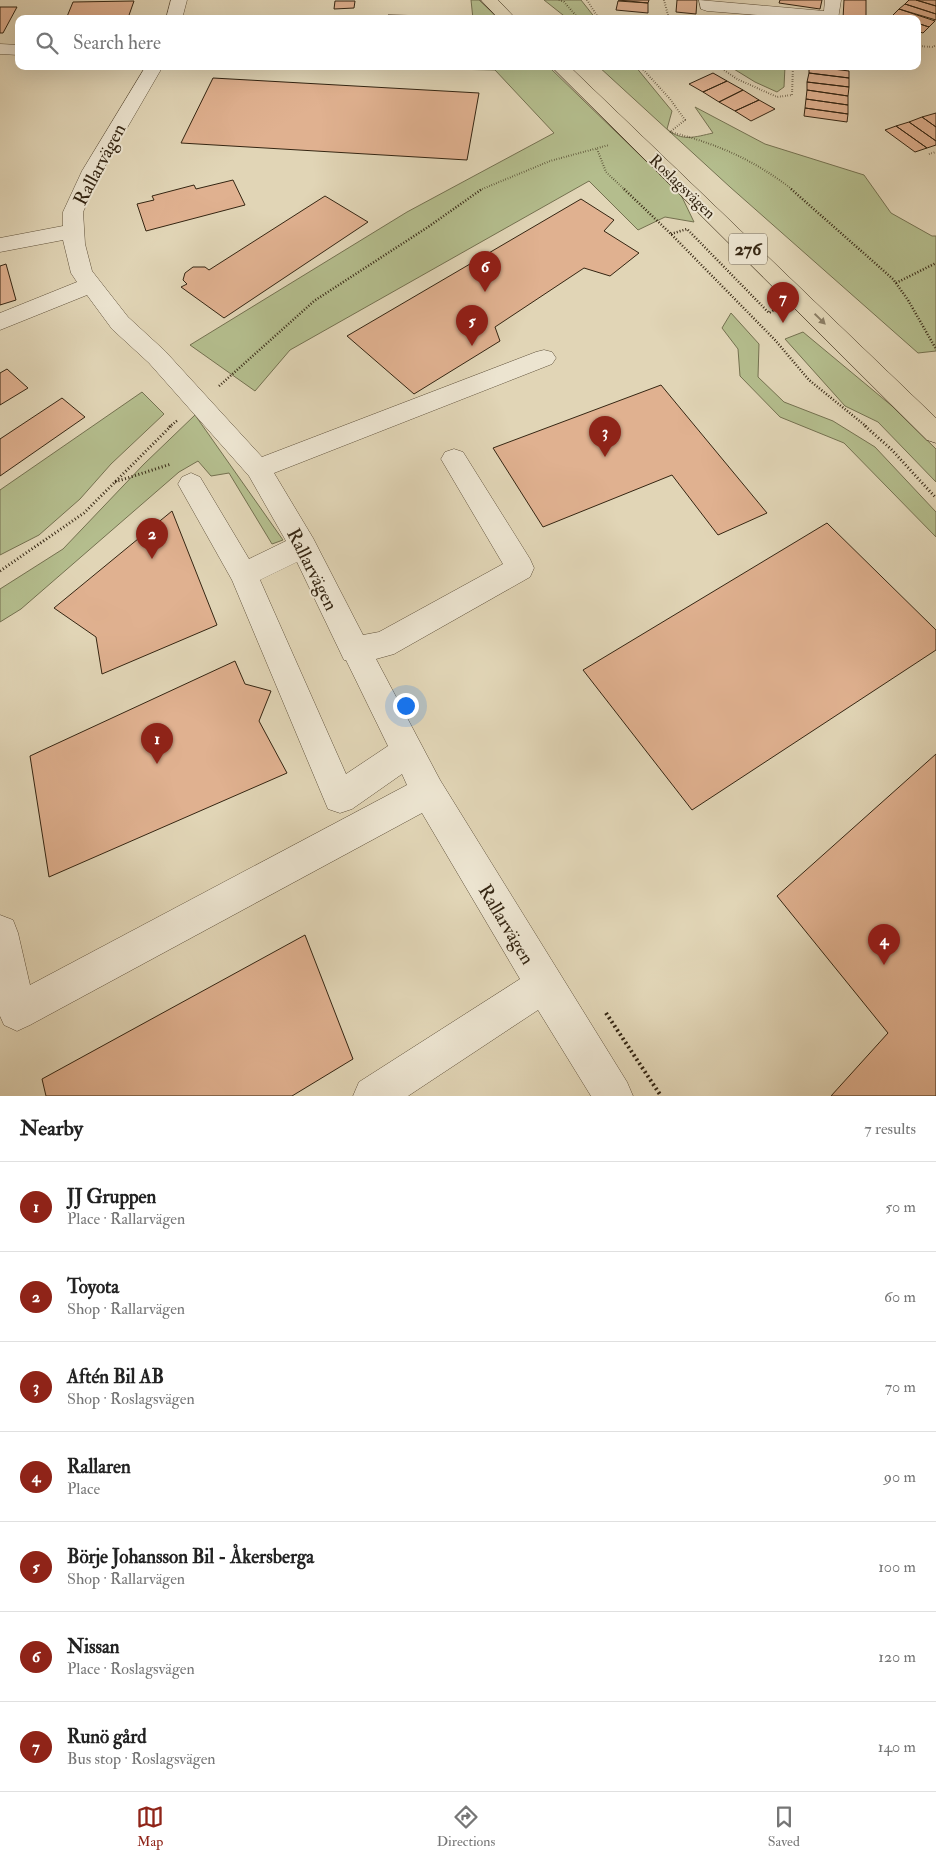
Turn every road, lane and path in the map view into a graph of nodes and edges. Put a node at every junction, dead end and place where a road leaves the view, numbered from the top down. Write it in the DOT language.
graph roads {
  1 [pos="179,0"];
  2 [pos="489,0"];
  3 [pos="508,0"];
  4 [pos="559,0"];
  5 [pos="588,0"];
  6 [pos="664,0"];
  7 [pos="707,0"];
  8 [pos="833,0"];
  9 [pos="766,5"];
  10 [pos="175,15"];
  11 [pos="513,15"];
  12 [pos="515,15"];
  13 [pos="575,15"];
  14 [pos="597,15"];
  15 [pos="668,15"];
  16 [pos="826,15"];
  17 [pos="832,15"];
  18 [pos="936,44"];
  19 [pos="921,46"];
  20 [pos="932,47"];
  21 [pos="936,48"];
  22 [pos="0,49"];
  23 [pos="15,50"];
  24 [pos="153,70"];
  25 [pos="563,70"];
  26 [pos="582,70"];
  27 [pos="644,70"];
  28 [pos="724,70"];
  29 [pos="793,70"];
  30 [pos="613,144"];
  31 [pos="597,148"];
  32 [pos="936,152"];
  33 [pos="929,154"];
  34 [pos="74,231"];
  35 [pos="671,234"];
  36 [pos="0,245"];
  37 [pos="936,263"];
  38 [pos="896,283"];
  39 [pos="92,285"];
  40 [pos="779,308"];
  41 [pos="0,322"];
  42 [pos="936,349"];
  43 [pos="544,358"];
  44 [pos="199,404"];
  45 [pos="936,407"];
  46 [pos="936,433"];
  47 [pos="454,459"];
  48 [pos="258,469"];
  49 [pos="191,484"];
  50 [pos="936,498"];
  51 [pos="303,546"];
  52 [pos="0,572"];
  53 [pos="244,575"];
  54 [pos="354,650"];
  55 [pos="407,752"];
  56 [pos="428,792"];
  57 [pos="0,933"];
  58 [pos="544,986"];
  59 [pos="373,1096"];
  60 [pos="614,1096"];
  1 -- 10 [label="street"];
  2 -- 11 [label="main road"];
  3 -- 12 [label="main road"];
  4 -- 13 [label="path"];
  5 -- 14 [label="path"];
  6 -- 15 [label="path"];
  7 -- 9 [label="street"];
  8 -- 17 [label="street"];
  9 -- 16 [label="street"];
  18 -- 20 [label="path"];
  19 -- 20 [label="path"];
  20 -- 21 [label="path"];
  22 -- 23 [label="street"];
  24 -- 34 [label="street, Rallarvägen"];
  25 -- 46 [label="main road, Roslagsvägen / 276, one-way"];
  26 -- 45 [label="main road, Roslagsvägen / 276"];
  27 -- 38 [label="path"];
  28 -- 29 [label="path"];
  30 -- 31 [label="path"];
  31 -- 35 [label="path"];
  31 -- 44 [label="path"];
  32 -- 33 [label="path"];
  34 -- 36 [label="street"];
  34 -- 39 [label="street, Rallarvägen"];
  35 -- 40 [label="path"];
  35 -- 50 [label="path"];
  37 -- 38 [label="path"];
  38 -- 42 [label="path"];
  39 -- 41 [label="street"];
  39 -- 44 [label="street, Rallarvägen"];
  43 -- 48 [label="street"];
  44 -- 48 [label="street, Rallarvägen"];
  44 -- 52 [label="path"];
  47 -- 54 [label="street"];
  48 -- 51 [label="street, Rallarvägen"];
  49 -- 53 [label="street"];
  51 -- 53 [label="street"];
  51 -- 54 [label="street, Rallarvägen"];
  53 -- 55 [label="street"];
  54 -- 55 [label="street, Rallarvägen"];
  55 -- 56 [label="street, Rallarvägen"];
  56 -- 57 [label="street"];
  56 -- 58 [label="street, Rallarvägen"];
  58 -- 59 [label="street"];
  58 -- 60 [label="street, Rallarvägen"];
}
